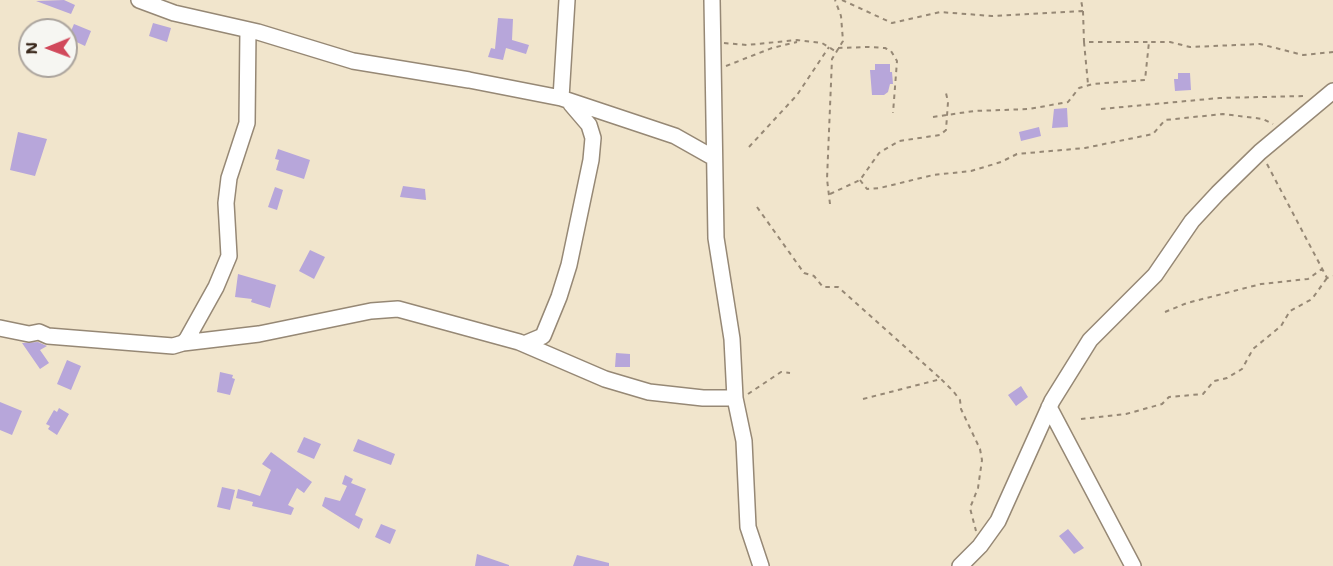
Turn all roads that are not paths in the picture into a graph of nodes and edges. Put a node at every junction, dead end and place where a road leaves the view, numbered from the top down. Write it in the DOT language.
graph roads {
  1 [pos="139,0"];
  2 [pos="567,0"];
  3 [pos="712,0"];
  4 [pos="248,30"];
  5 [pos="1329,94"];
  6 [pos="565,100"];
  7 [pos="714,158"];
  8 [pos="0,328"];
  9 [pos="183,344"];
  10 [pos="524,344"];
  11 [pos="735,398"];
  12 [pos="1049,407"];
  13 [pos="760,566"];
  14 [pos="960,566"];
  15 [pos="1133,566"];
  1 -- 4 [label="street"];
  2 -- 6 [label="street"];
  3 -- 7 [label="street"];
  4 -- 6 [label="street"];
  4 -- 9 [label="street"];
  5 -- 12 [label="street"];
  6 -- 7 [label="street"];
  6 -- 10 [label="street"];
  7 -- 11 [label="street"];
  8 -- 9 [label="street"];
  9 -- 10 [label="street"];
  10 -- 11 [label="street"];
  11 -- 13 [label="street"];
  12 -- 14 [label="street"];
  12 -- 15 [label="street"];
}
